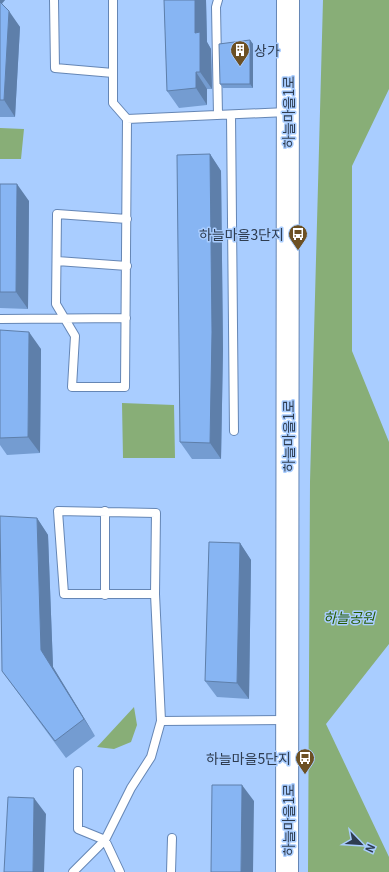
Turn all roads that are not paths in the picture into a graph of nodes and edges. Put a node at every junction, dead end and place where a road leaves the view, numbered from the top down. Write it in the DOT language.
graph roads {
  1 [pos="54,0"];
  2 [pos="113,0"];
  3 [pos="218,0"];
  4 [pos="288,0"];
  5 [pos="113,73"];
  6 [pos="288,112"];
  7 [pos="218,115"];
  8 [pos="231,115"];
  9 [pos="127,119"];
  10 [pos="127,219"];
  11 [pos="57,261"];
  12 [pos="127,266"];
  13 [pos="126,318"];
  14 [pos="0,319"];
  15 [pos="66,319"];
  16 [pos="234,431"];
  17 [pos="105,511"];
  18 [pos="155,594"];
  19 [pos="105,595"];
  20 [pos="288,720"];
  21 [pos="161,721"];
  22 [pos="78,771"];
  23 [pos="172,838"];
  24 [pos="105,840"];
  25 [pos="73,872"];
  26 [pos="120,872"];
  27 [pos="171,872"];
  28 [pos="287,872"];
  1 -- 5 [label="lane"];
  2 -- 5 [label="lane"];
  3 -- 7 [label="lane"];
  4 -- 6 [label="street, 하늘마을1로"];
  5 -- 9 [label="lane"];
  6 -- 8 [label="lane"];
  6 -- 20 [label="street, 하늘마을1로"];
  7 -- 8 [label="lane"];
  7 -- 9 [label="lane"];
  8 -- 16 [label="lane"];
  9 -- 10 [label="lane"];
  10 -- 11 [label="lane"];
  10 -- 12 [label="lane"];
  11 -- 12 [label="lane"];
  11 -- 15 [label="lane"];
  12 -- 13 [label="lane"];
  13 -- 15 [label="lane"];
  13 -- 15 [label="lane"];
  14 -- 15 [label="lane"];
  17 -- 18 [label="lane"];
  17 -- 19 [label="lane"];
  17 -- 19 [label="lane"];
  18 -- 19 [label="lane"];
  18 -- 21 [label="lane"];
  20 -- 21 [label="lane"];
  20 -- 28 [label="street, 하늘마을1로"];
  21 -- 24 [label="lane"];
  22 -- 24 [label="lane"];
  23 -- 27 [label="lane"];
  24 -- 25 [label="lane"];
  24 -- 26 [label="lane"];
}
